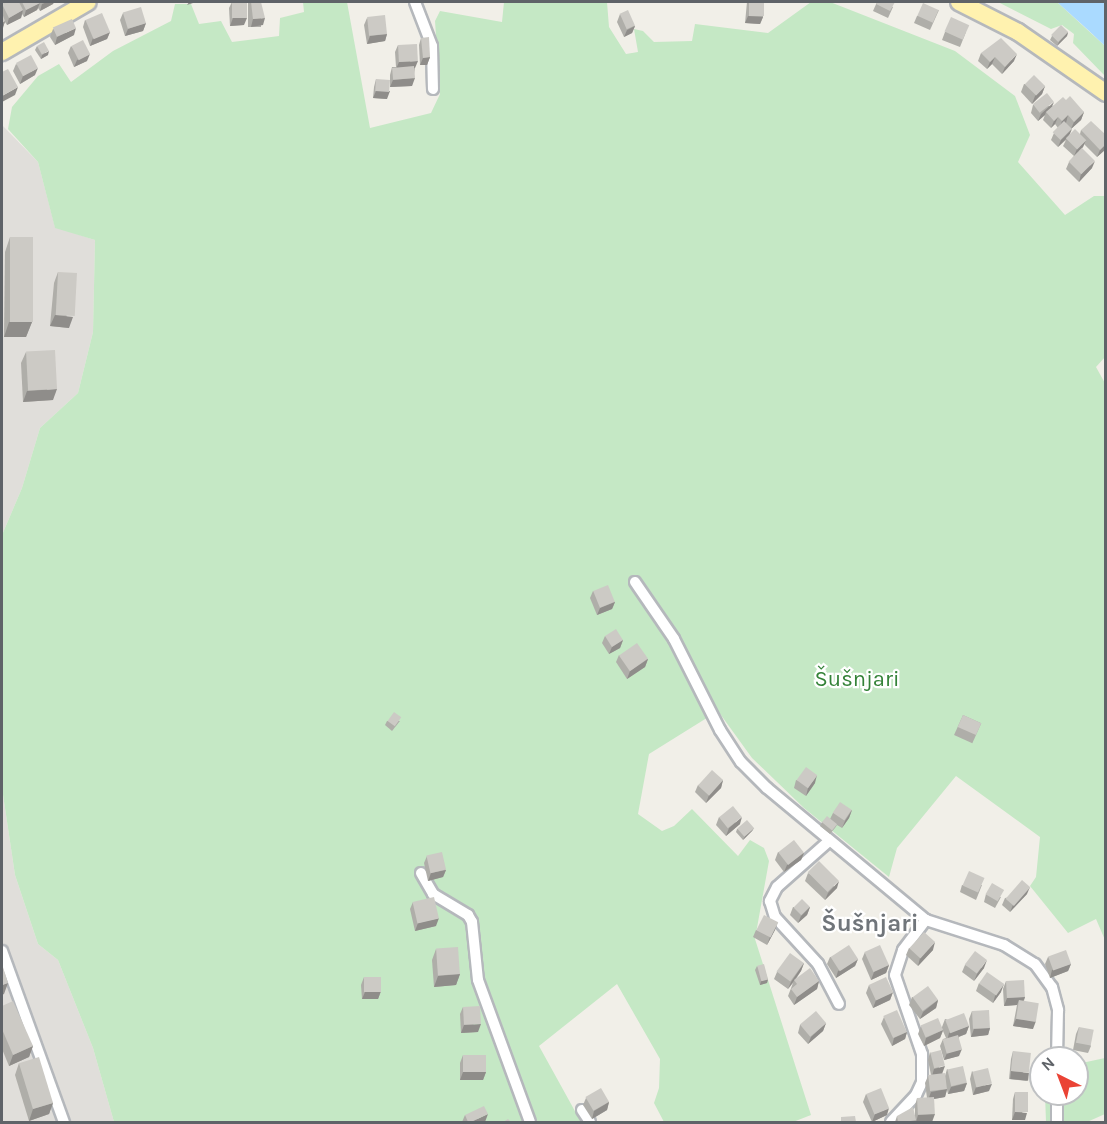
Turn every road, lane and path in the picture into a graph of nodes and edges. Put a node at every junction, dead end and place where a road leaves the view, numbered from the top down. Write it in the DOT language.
graph roads {
  1 [pos="88,2"];
  2 [pos="415,2"];
  3 [pos="959,2"];
  4 [pos="2,52"];
  5 [pos="433,89"];
  6 [pos="1106,93"];
  7 [pos="635,582"];
  8 [pos="829,841"];
  9 [pos="422,873"];
  10 [pos="926,920"];
  11 [pos="2,951"];
  12 [pos="839,1004"];
  13 [pos="1057,1046"];
  14 [pos="1057,1106"];
  15 [pos="582,1110"];
  16 [pos="64,1122"];
  17 [pos="531,1122"];
  18 [pos="590,1122"];
  19 [pos="891,1122"];
  20 [pos="1057,1122"];
  1 -- 4 [label="main road"];
  2 -- 5 [label="street"];
  3 -- 6 [label="main road"];
  7 -- 8 [label="street"];
  8 -- 10 [label="street"];
  8 -- 12 [label="street"];
  9 -- 17 [label="street"];
  10 -- 13 [label="street"];
  10 -- 19 [label="street"];
  11 -- 16 [label="street"];
  14 -- 20 [label="street"];
  15 -- 18 [label="street"];
}
